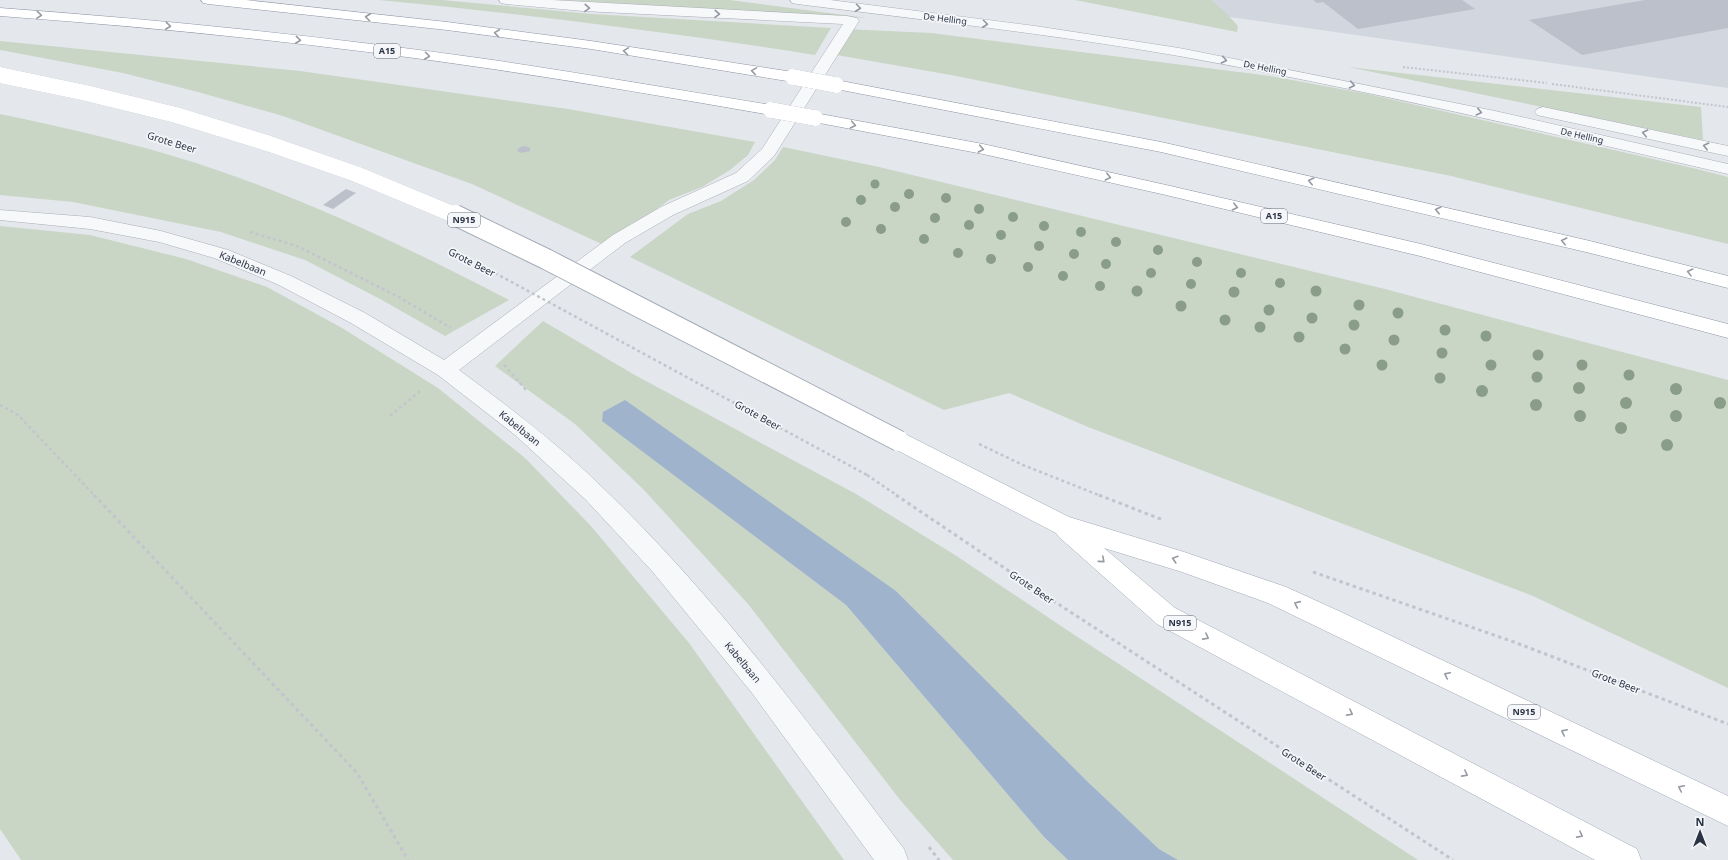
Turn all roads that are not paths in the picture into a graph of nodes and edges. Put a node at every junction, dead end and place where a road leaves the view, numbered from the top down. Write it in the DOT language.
graph roads {
  1 [pos="208,0"];
  2 [pos="506,0"];
  3 [pos="797,0"];
  4 [pos="914,1"];
  5 [pos="821,2"];
  6 [pos="0,12"];
  7 [pos="946,19"];
  8 [pos="852,20"];
  9 [pos="0,75"];
  10 [pos="1728,151"];
  11 [pos="1728,169"];
  12 [pos="0,215"];
  13 [pos="1728,282"];
  14 [pos="1728,331"];
  15 [pos="445,370"];
  16 [pos="1062,525"];
  17 [pos="1728,811"];
  18 [pos="893,860"];
  19 [pos="1626,860"];
  13 -- 1 [label="main road, one-way, bridge"];
  2 -- 8 [label="street, one-way"];
  3 -- 5 [label="street, De Helling"];
  10 -- 4 [label="street, De Helling, one-way"];
  5 -- 7 [label="street, De Helling, one-way"];
  6 -- 14 [label="main road, A15, one-way, bridge"];
  7 -- 8 [label="street"];
  7 -- 11 [label="street, De Helling, one-way"];
  8 -- 15 [label="street"];
  9 -- 16 [label="main road, N915, bridge"];
  12 -- 15 [label="street, Kabelbaan"];
  15 -- 18 [label="street, Kabelbaan"];
  17 -- 16 [label="main road, N915, one-way"];
  16 -- 19 [label="main road, N915, one-way"];
}
